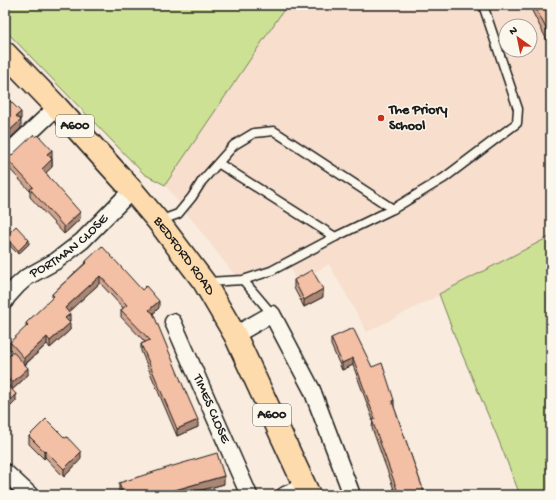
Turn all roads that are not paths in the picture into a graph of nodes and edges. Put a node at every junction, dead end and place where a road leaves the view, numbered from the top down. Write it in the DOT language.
graph roads {
  1 [pos="483,5"];
  2 [pos="5,53"];
  3 [pos="57,107"];
  4 [pos="5,156"];
  5 [pos="218,163"];
  6 [pos="132,190"];
  7 [pos="393,209"];
  8 [pos="158,221"];
  9 [pos="335,237"];
  10 [pos="243,280"];
  11 [pos="204,282"];
  12 [pos="5,301"];
  13 [pos="272,314"];
  14 [pos="173,322"];
  15 [pos="235,335"];
  16 [pos="5,472"];
  17 [pos="308,490"];
  18 [pos="30,495"];
  19 [pos="249,495"];
  20 [pos="285,495"];
  21 [pos="352,495"];
  1 -- 7 [label="lane"];
  2 -- 3 [label="main road, BEDFORD ROAD / A600"];
  3 -- 4 [label="street"];
  3 -- 6 [label="main road, BEDFORD ROAD / A600"];
  5 -- 7 [label="lane"];
  5 -- 8 [label="lane"];
  5 -- 9 [label="lane"];
  6 -- 8 [label="main road, BEDFORD ROAD / A600"];
  6 -- 12 [label="street, PORTMAN CLOSE"];
  7 -- 9 [label="lane"];
  8 -- 11 [label="main road, BEDFORD ROAD / A600"];
  9 -- 10 [label="lane"];
  10 -- 11 [label="lane"];
  10 -- 13 [label="lane"];
  11 -- 15 [label="main road, BEDFORD ROAD / A600"];
  13 -- 15 [label="street"];
  13 -- 21 [label="street"];
  14 -- 19 [label="street, TIMES CLOSE"];
  15 -- 17 [label="main road, BEDFORD ROAD / A600"];
  16 -- 18 [label="street"];
  17 -- 20 [label="street"];
}
